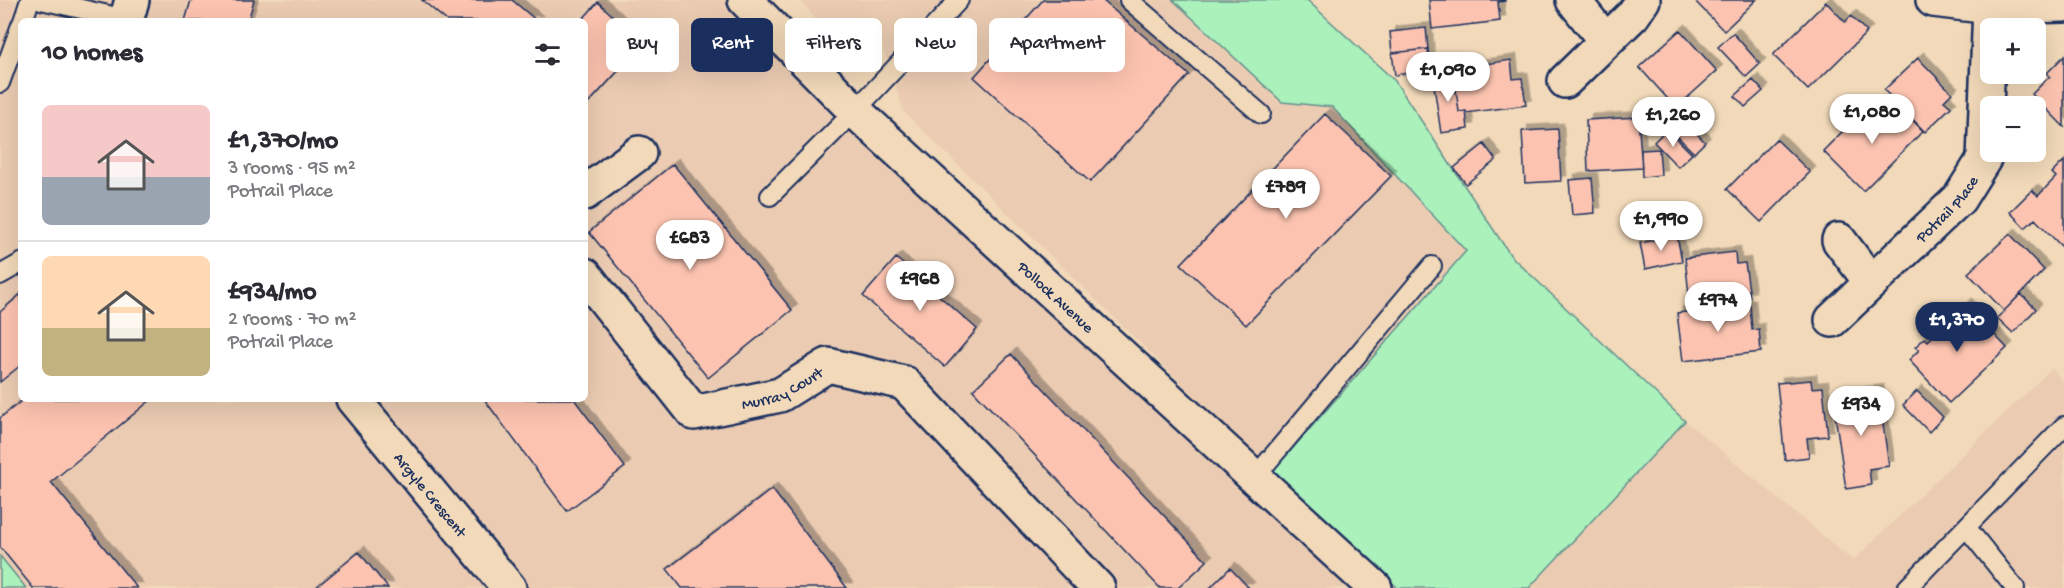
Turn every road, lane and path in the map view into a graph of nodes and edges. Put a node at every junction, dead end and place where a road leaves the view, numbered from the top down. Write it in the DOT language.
graph roads {
  1 [pos="30,0"];
  2 [pos="41,0"];
  3 [pos="745,0"];
  4 [pos="960,0"];
  5 [pos="1129,0"];
  6 [pos="1573,0"];
  7 [pos="1643,0"];
  8 [pos="1933,0"];
  9 [pos="2064,5"];
  10 [pos="1990,7"];
  11 [pos="128,13"];
  12 [pos="23,18"];
  13 [pos="18,33"];
  14 [pos="1605,40"];
  15 [pos="1565,81"];
  16 [pos="0,83"];
  17 [pos="855,111"];
  18 [pos="1260,114"];
  19 [pos="639,153"];
  20 [pos="588,191"];
  21 [pos="770,196"];
  22 [pos="1839,240"];
  23 [pos="18,265"];
  24 [pos="1432,266"];
  25 [pos="0,274"];
  26 [pos="588,279"];
  27 [pos="1870,281"];
  28 [pos="1832,320"];
  29 [pos="355,402"];
  30 [pos="2064,426"];
  31 [pos="1254,477"];
  32 [pos="1966,527"];
  33 [pos="509,588"];
  34 [pos="1098,588"];
  35 [pos="1375,588"];
  36 [pos="1906,588"];
  37 [pos="2014,588"];
  1 -- 12 [label="lane"];
  2 -- 11 [label="lane"];
  3 -- 17 [label="street, Pollock Avenue"];
  4 -- 17 [label="lane"];
  5 -- 18 [label="lane"];
  6 -- 14 [label="street"];
  7 -- 14 [label="street"];
  8 -- 10 [label="street"];
  9 -- 10 [label="street"];
  10 -- 27 [label="street, Potrail Place"];
  13 -- 16 [label="lane"];
  14 -- 15 [label="street"];
  17 -- 21 [label="lane"];
  17 -- 31 [label="street, Pollock Avenue"];
  19 -- 20 [label="street"];
  22 -- 27 [label="street"];
  23 -- 25 [label="lane"];
  24 -- 31 [label="lane"];
  26 -- 34 [label="street, Murray Court"];
  27 -- 28 [label="street, Potrail Place"];
  29 -- 33 [label="street, Argyle Crescent"];
  30 -- 32 [label="lane"];
  31 -- 35 [label="street, Pollock Avenue"];
  32 -- 36 [label="lane"];
  32 -- 37 [label="lane"];
}
